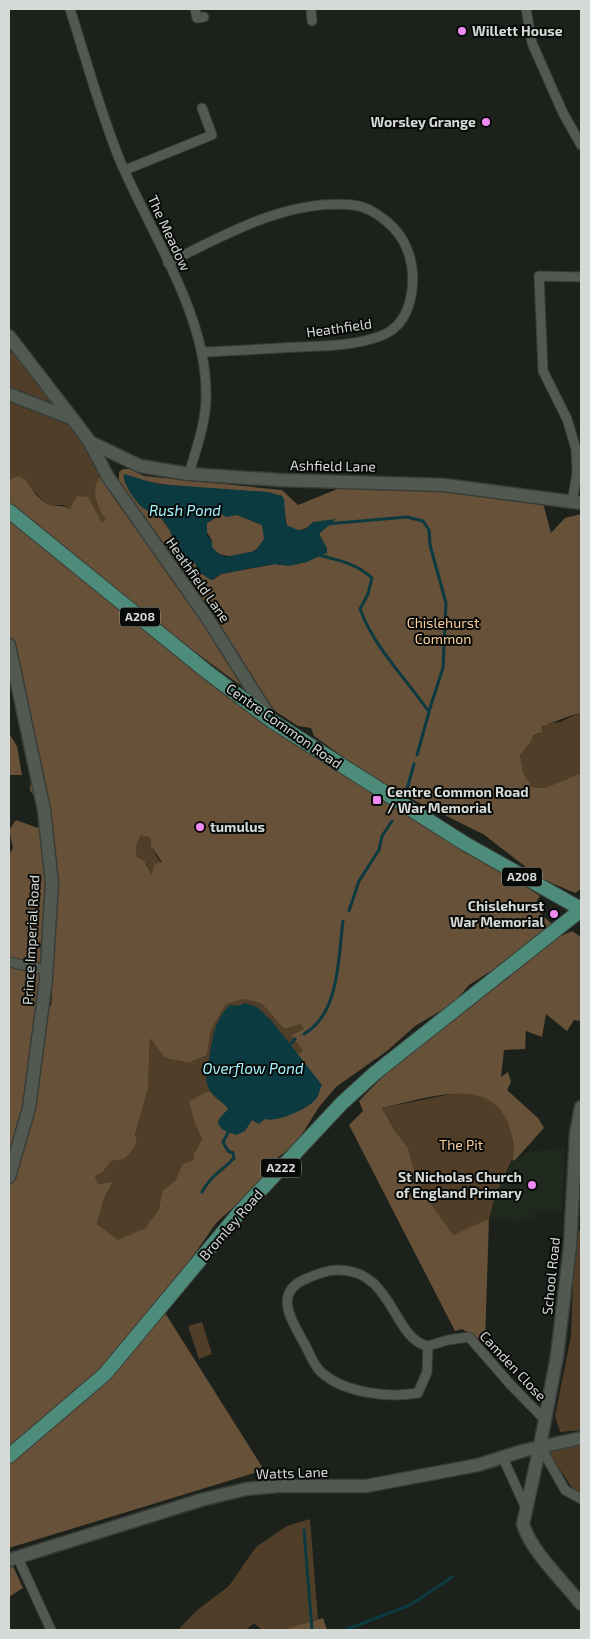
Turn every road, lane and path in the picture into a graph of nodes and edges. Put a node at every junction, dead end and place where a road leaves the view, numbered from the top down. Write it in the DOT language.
graph roads {
  1 [pos="70,9"];
  2 [pos="195,9"];
  3 [pos="311,9"];
  4 [pos="526,9"];
  5 [pos="204,17"];
  6 [pos="312,21"];
  7 [pos="202,108"];
  8 [pos="581,145"];
  9 [pos="124,170"];
  10 [pos="168,263"];
  11 [pos="581,277"];
  12 [pos="9,336"];
  13 [pos="202,352"];
  14 [pos="9,394"];
  15 [pos="73,419"];
  16 [pos="90,442"];
  17 [pos="190,474"];
  18 [pos="577,502"];
  19 [pos="9,510"];
  20 [pos="9,645"];
  21 [pos="272,721"];
  22 [pos="581,910"];
  23 [pos="9,962"];
  24 [pos="46,970"];
  25 [pos="581,1107"];
  26 [pos="9,1177"];
  27 [pos="428,1346"];
  28 [pos="545,1420"];
  29 [pos="581,1438"];
  30 [pos="540,1446"];
  31 [pos="9,1456"];
  32 [pos="503,1458"];
  33 [pos="581,1499"];
  34 [pos="525,1506"];
  35 [pos="13,1559"];
  36 [pos="581,1604"];
  37 [pos="51,1630"];
  1 -- 9 [label="street, The Meadow"];
  2 -- 5 [label="street"];
  3 -- 6 [label="street"];
  4 -- 8 [label="street"];
  7 -- 9 [label="street"];
  9 -- 10 [label="street, The Meadow"];
  10 -- 13 [label="street, The Meadow"];
  10 -- 13 [label="street, Heathfield"];
  11 -- 18 [label="street"];
  12 -- 15 [label="street, Heathfield Lane"];
  13 -- 17 [label="street, The Meadow"];
  14 -- 15 [label="street"];
  15 -- 16 [label="street, Heathfield Lane"];
  16 -- 17 [label="street, Ashfield Lane"];
  16 -- 21 [label="street, Heathfield Lane"];
  17 -- 18 [label="street, Ashfield Lane"];
  19 -- 21 [label="main road, Centre Common Road / A208"];
  20 -- 24 [label="street, Prince Imperial Road"];
  21 -- 22 [label="main road, Centre Common Road / A208"];
  22 -- 31 [label="main road, Bromley Road / A222"];
  23 -- 24 [label="street"];
  24 -- 26 [label="street, Prince Imperial Road"];
  25 -- 28 [label="street, School Road"];
  27 -- 27 [label="street"];
  27 -- 28 [label="street, Camden Close"];
  28 -- 30 [label="street, School Road"];
  29 -- 30 [label="street, Watts Lane"];
  30 -- 32 [label="street, Watts Lane"];
  30 -- 33 [label="street"];
  30 -- 34 [label="street, School Road"];
  32 -- 34 [label="street"];
  32 -- 35 [label="street, Watts Lane"];
  34 -- 36 [label="street, School Road"];
  35 -- 37 [label="street"];
}
